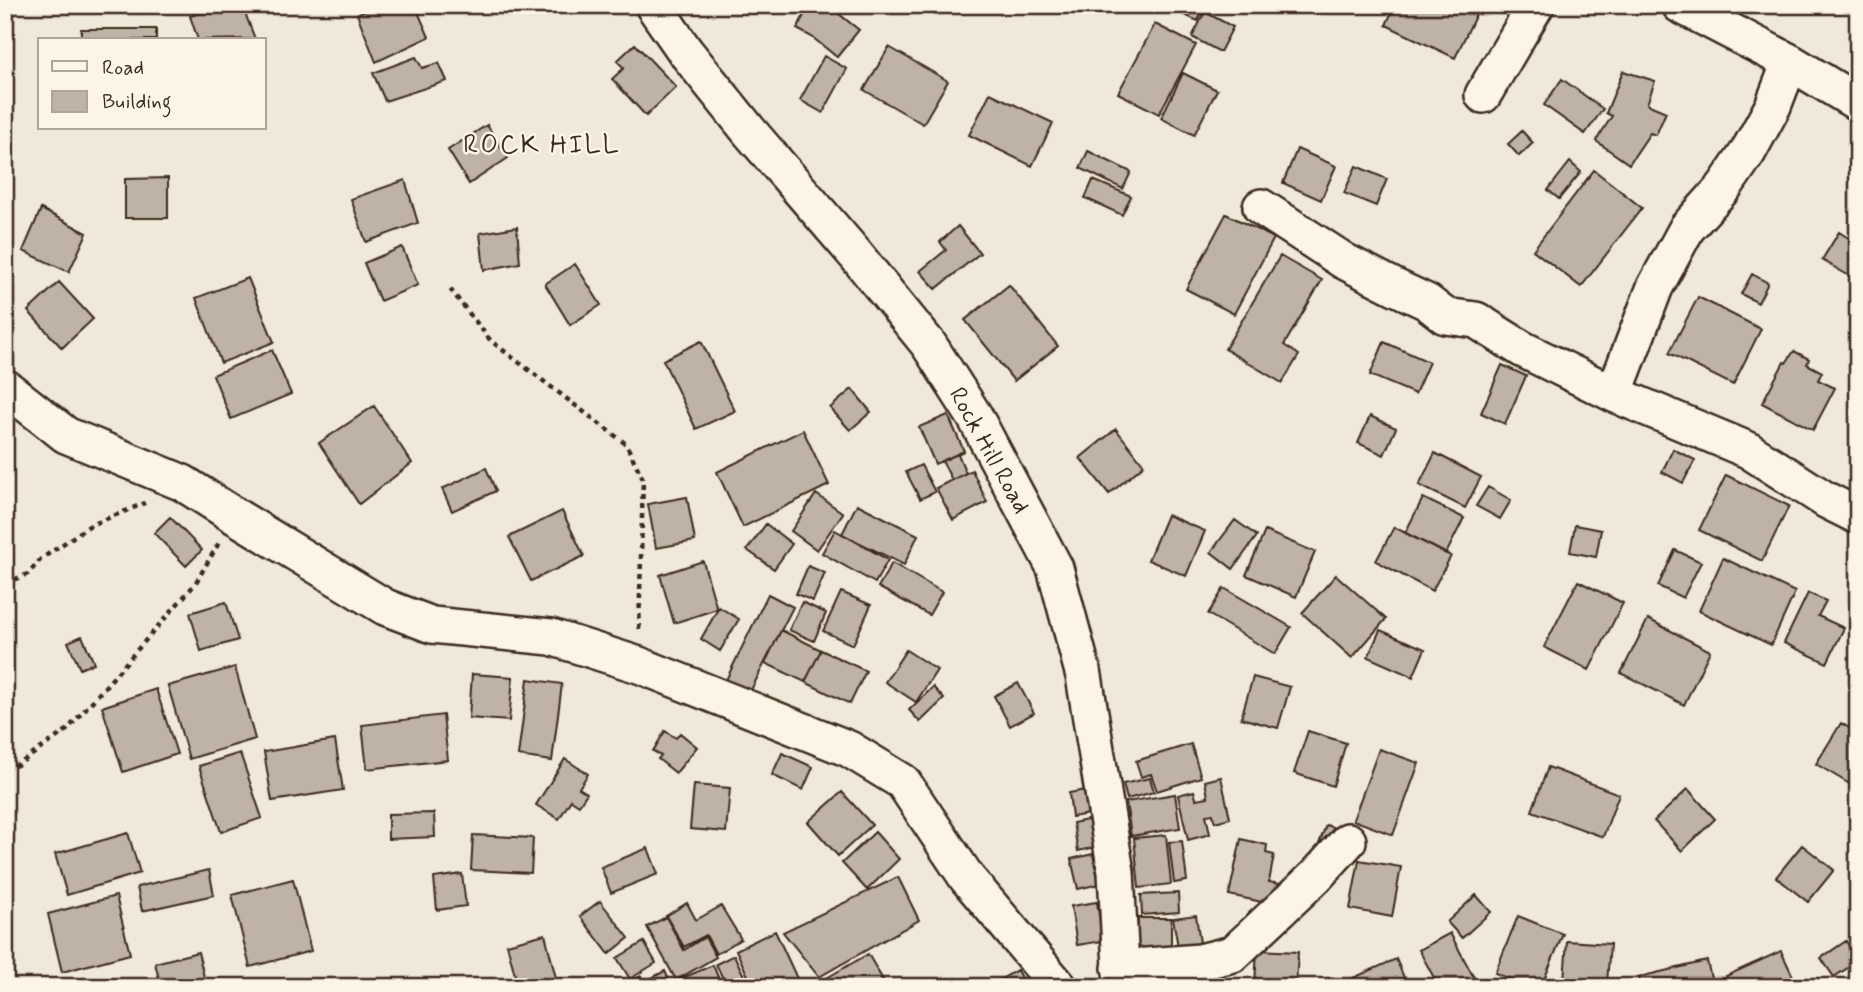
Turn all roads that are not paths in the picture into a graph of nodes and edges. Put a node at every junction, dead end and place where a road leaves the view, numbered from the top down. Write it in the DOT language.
graph roads {
  1 [pos="653,5"];
  2 [pos="1536,5"];
  3 [pos="1680,5"];
  4 [pos="1790,62"];
  5 [pos="1483,95"];
  6 [pos="1858,103"];
  7 [pos="1261,207"];
  8 [pos="5,387"];
  9 [pos="1614,394"];
  10 [pos="1858,516"];
  11 [pos="1348,841"];
  12 [pos="1121,978"];
  13 [pos="1059,987"];
  1 -- 12 [label="street, Rock Hill Road"];
  2 -- 5 [label="street"];
  3 -- 4 [label="street"];
  4 -- 6 [label="street"];
  4 -- 9 [label="street"];
  7 -- 9 [label="street"];
  8 -- 13 [label="street"];
  9 -- 10 [label="street"];
  11 -- 12 [label="street"];
}
